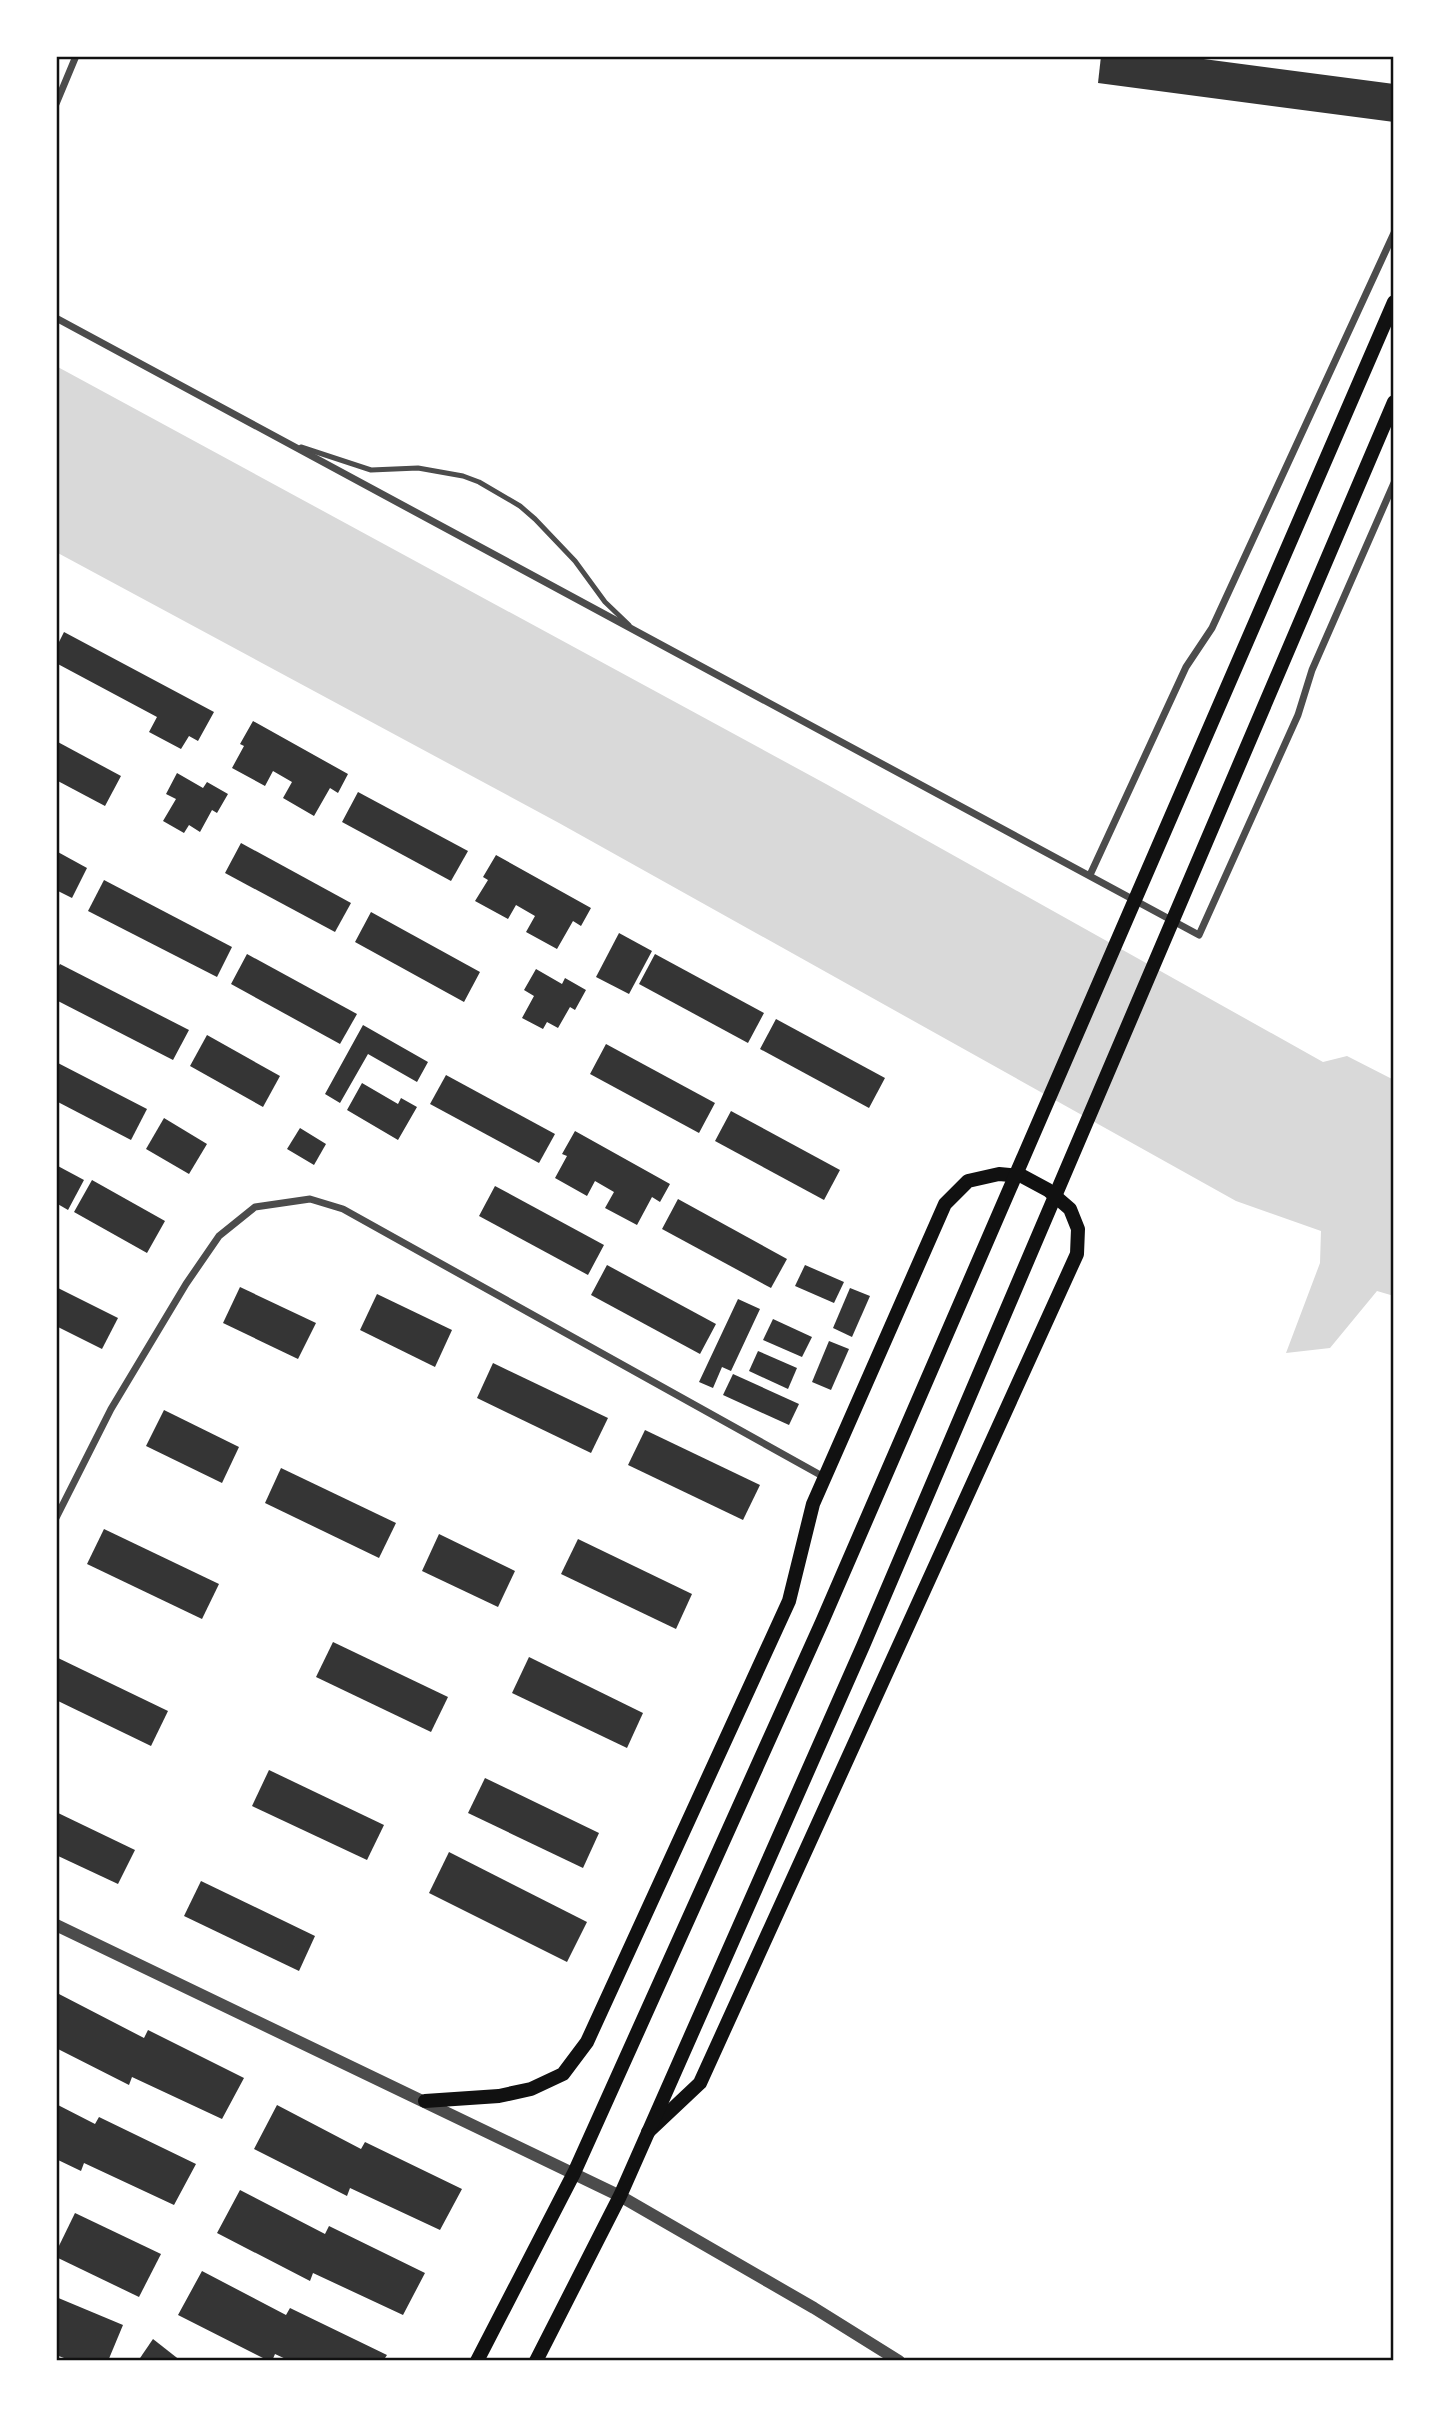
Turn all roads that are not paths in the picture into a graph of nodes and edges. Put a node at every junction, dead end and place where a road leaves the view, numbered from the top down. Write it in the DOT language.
graph roads {
  1 [pos="76,56"];
  2 [pos="56,104"];
  3 [pos="1394,233"];
  4 [pos="1394,302"];
  5 [pos="56,318"];
  6 [pos="1394,402"];
  7 [pos="290,444"];
  8 [pos="1394,483"];
  9 [pos="634,629"];
  10 [pos="1090,875"];
  11 [pos="825,1477"];
  12 [pos="60,1502"];
  13 [pos="56,1518"];
  14 [pos="56,1925"];
  15 [pos="425,2101"];
  16 [pos="648,2132"];
  17 [pos="573,2173"];
  18 [pos="620,2196"];
  19 [pos="477,2361"];
  20 [pos="536,2361"];
  21 [pos="899,2361"];
  1 -- 2 [label="street"];
  3 -- 10 [label="street"];
  4 -- 17 [label="main road"];
  5 -- 7 [label="street"];
  6 -- 16 [label="main road"];
  7 -- 9 [label="street"];
  7 -- 9 [label="lane"];
  8 -- 10 [label="street"];
  9 -- 10 [label="street"];
  11 -- 12 [label="street"];
  11 -- 15 [label="main road"];
  11 -- 16 [label="main road"];
  12 -- 13 [label="street"];
  14 -- 15 [label="street"];
  15 -- 17 [label="street"];
  16 -- 18 [label="main road"];
  17 -- 18 [label="street"];
  17 -- 19 [label="main road"];
  18 -- 20 [label="main road"];
  18 -- 21 [label="street"];
}
